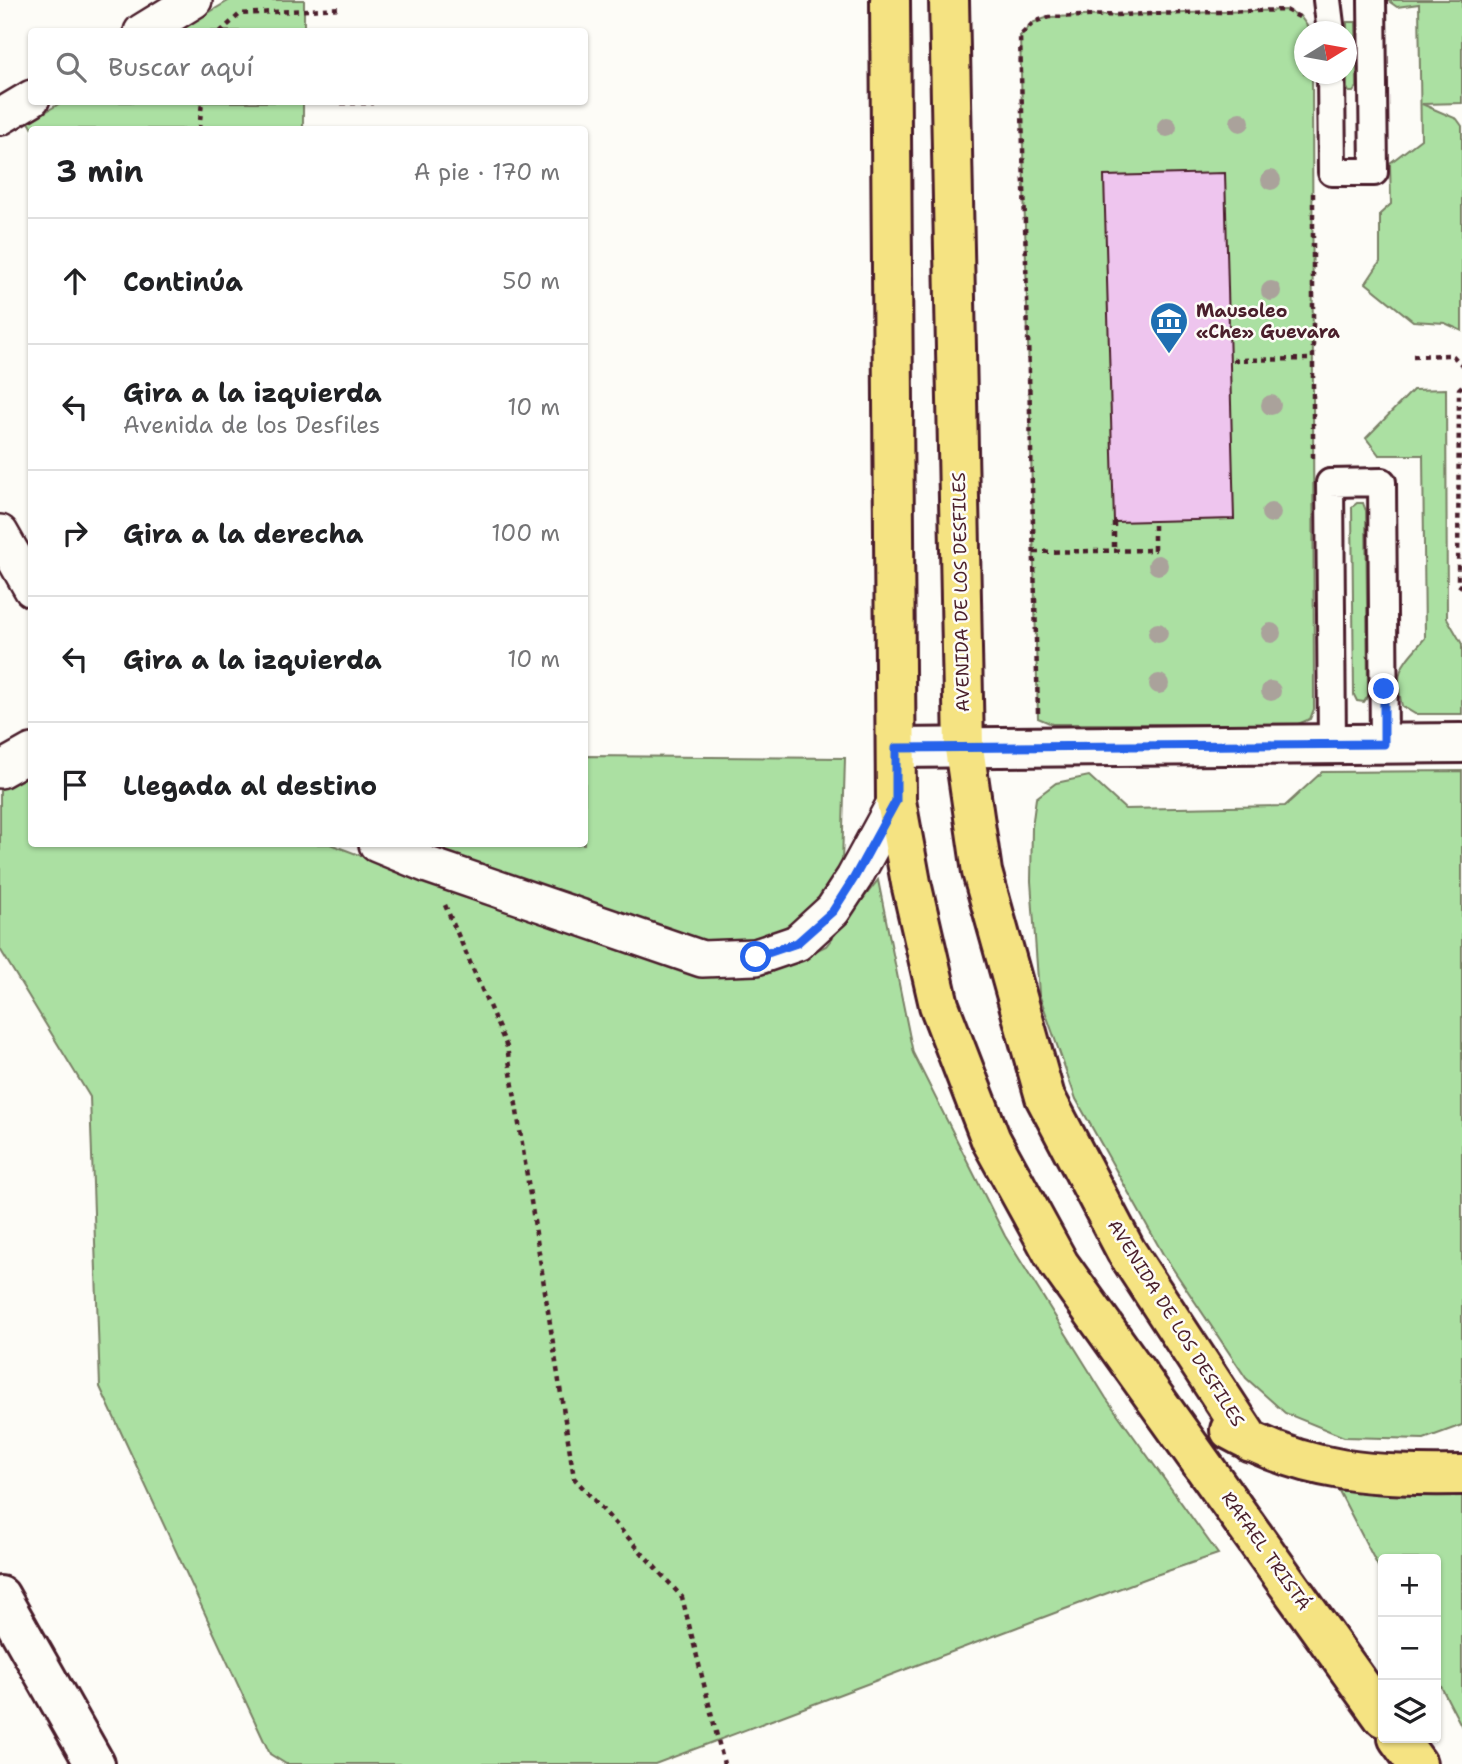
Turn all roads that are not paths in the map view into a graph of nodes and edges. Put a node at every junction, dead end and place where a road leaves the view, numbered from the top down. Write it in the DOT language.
graph roads {
  1 [pos="194,0"];
  2 [pos="890,0"];
  3 [pos="949,0"];
  4 [pos="1327,0"];
  5 [pos="1372,0"];
  6 [pos="1330,21"];
  7 [pos="148,28"];
  8 [pos="1331,84"];
  9 [pos="28,100"];
  10 [pos="0,117"];
  11 [pos="0,533"];
  12 [pos="28,582"];
  13 [pos="1462,743"];
  14 [pos="1332,744"];
  15 [pos="1384,744"];
  16 [pos="896,748"];
  17 [pos="964,748"];
  18 [pos="28,754"];
  19 [pos="0,770"];
  20 [pos="896,801"];
  21 [pos="384,847"];
  22 [pos="1148,1385"];
  23 [pos="1251,1442"];
  24 [pos="1462,1447"];
  25 [pos="1403,1475"];
  26 [pos="1462,1475"];
  27 [pos="0,1596"];
  28 [pos="1378,1710"];
  29 [pos="1402,1743"];
  30 [pos="95,1764"];
  31 [pos="1417,1764"];
  1 -- 7 [label="street"];
  2 -- 16 [label="main road, AVENIDA DE LOS DESFILES"];
  3 -- 17 [label="main road, AVENIDA DE LOS DESFILES"];
  4 -- 6 [label="street"];
  5 -- 8 [label="street"];
  9 -- 10 [label="street"];
  11 -- 12 [label="street"];
  13 -- 15 [label="street"];
  14 -- 15 [label="street"];
  14 -- 15 [label="street"];
  14 -- 17 [label="street"];
  16 -- 17 [label="street"];
  16 -- 20 [label="main road, AVENIDA DE LOS DESFILES"];
  17 -- 23 [label="main road, AVENIDA DE LOS DESFILES"];
  18 -- 19 [label="street"];
  20 -- 21 [label="street"];
  20 -- 22 [label="main road, AVENIDA DE LOS DESFILES"];
  22 -- 23 [label="main road, AVENIDA DE LOS DESFILES"];
  22 -- 28 [label="main road, RAFAEL TRISTÁ"];
  23 -- 25 [label="main road"];
  24 -- 25 [label="main road"];
  25 -- 26 [label="main road"];
  27 -- 30 [label="street"];
  29 -- 31 [label="main road"];
}
